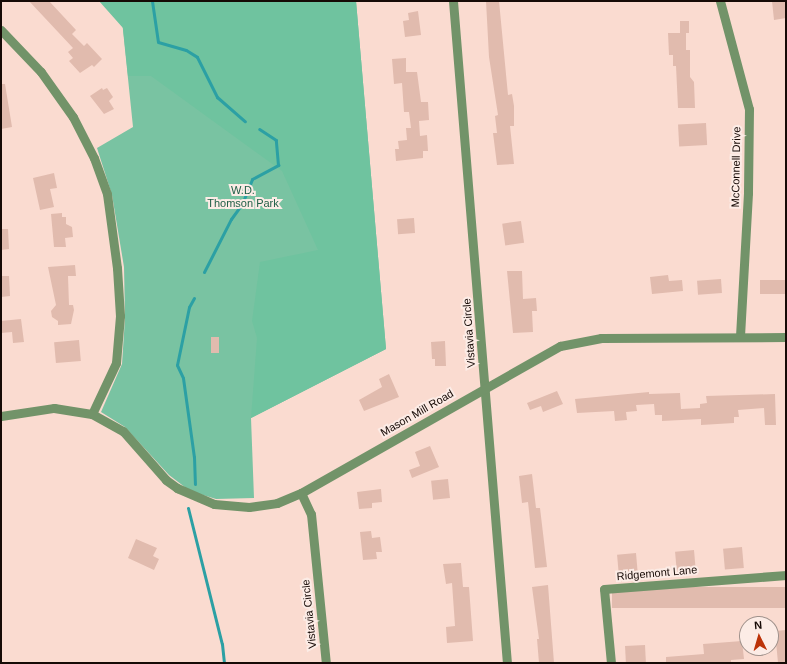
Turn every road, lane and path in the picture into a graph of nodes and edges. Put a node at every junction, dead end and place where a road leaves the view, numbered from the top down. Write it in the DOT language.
graph roads {
  1 [pos="453,1"];
  2 [pos="720,1"];
  3 [pos="1,30"];
  4 [pos="786,337"];
  5 [pos="740,338"];
  6 [pos="484,389"];
  7 [pos="92,414"];
  8 [pos="1,416"];
  9 [pos="301,493"];
  10 [pos="786,575"];
  11 [pos="326,663"];
  12 [pos="507,663"];
  13 [pos="611,663"];
  1 -- 6 [label="street, Vistavia Circle"];
  2 -- 5 [label="street, McConnell Drive"];
  3 -- 7 [label="street"];
  4 -- 5 [label="street, Mason Mill Road"];
  5 -- 6 [label="street, Mason Mill Road"];
  6 -- 9 [label="street, Mason Mill Road"];
  6 -- 12 [label="street, Vistavia Circle"];
  7 -- 8 [label="street, Mason Mill Road"];
  7 -- 9 [label="street, Mason Mill Road"];
  9 -- 11 [label="street, Vistavia Circle"];
  10 -- 13 [label="street, Ridgemont Lane"];
}
